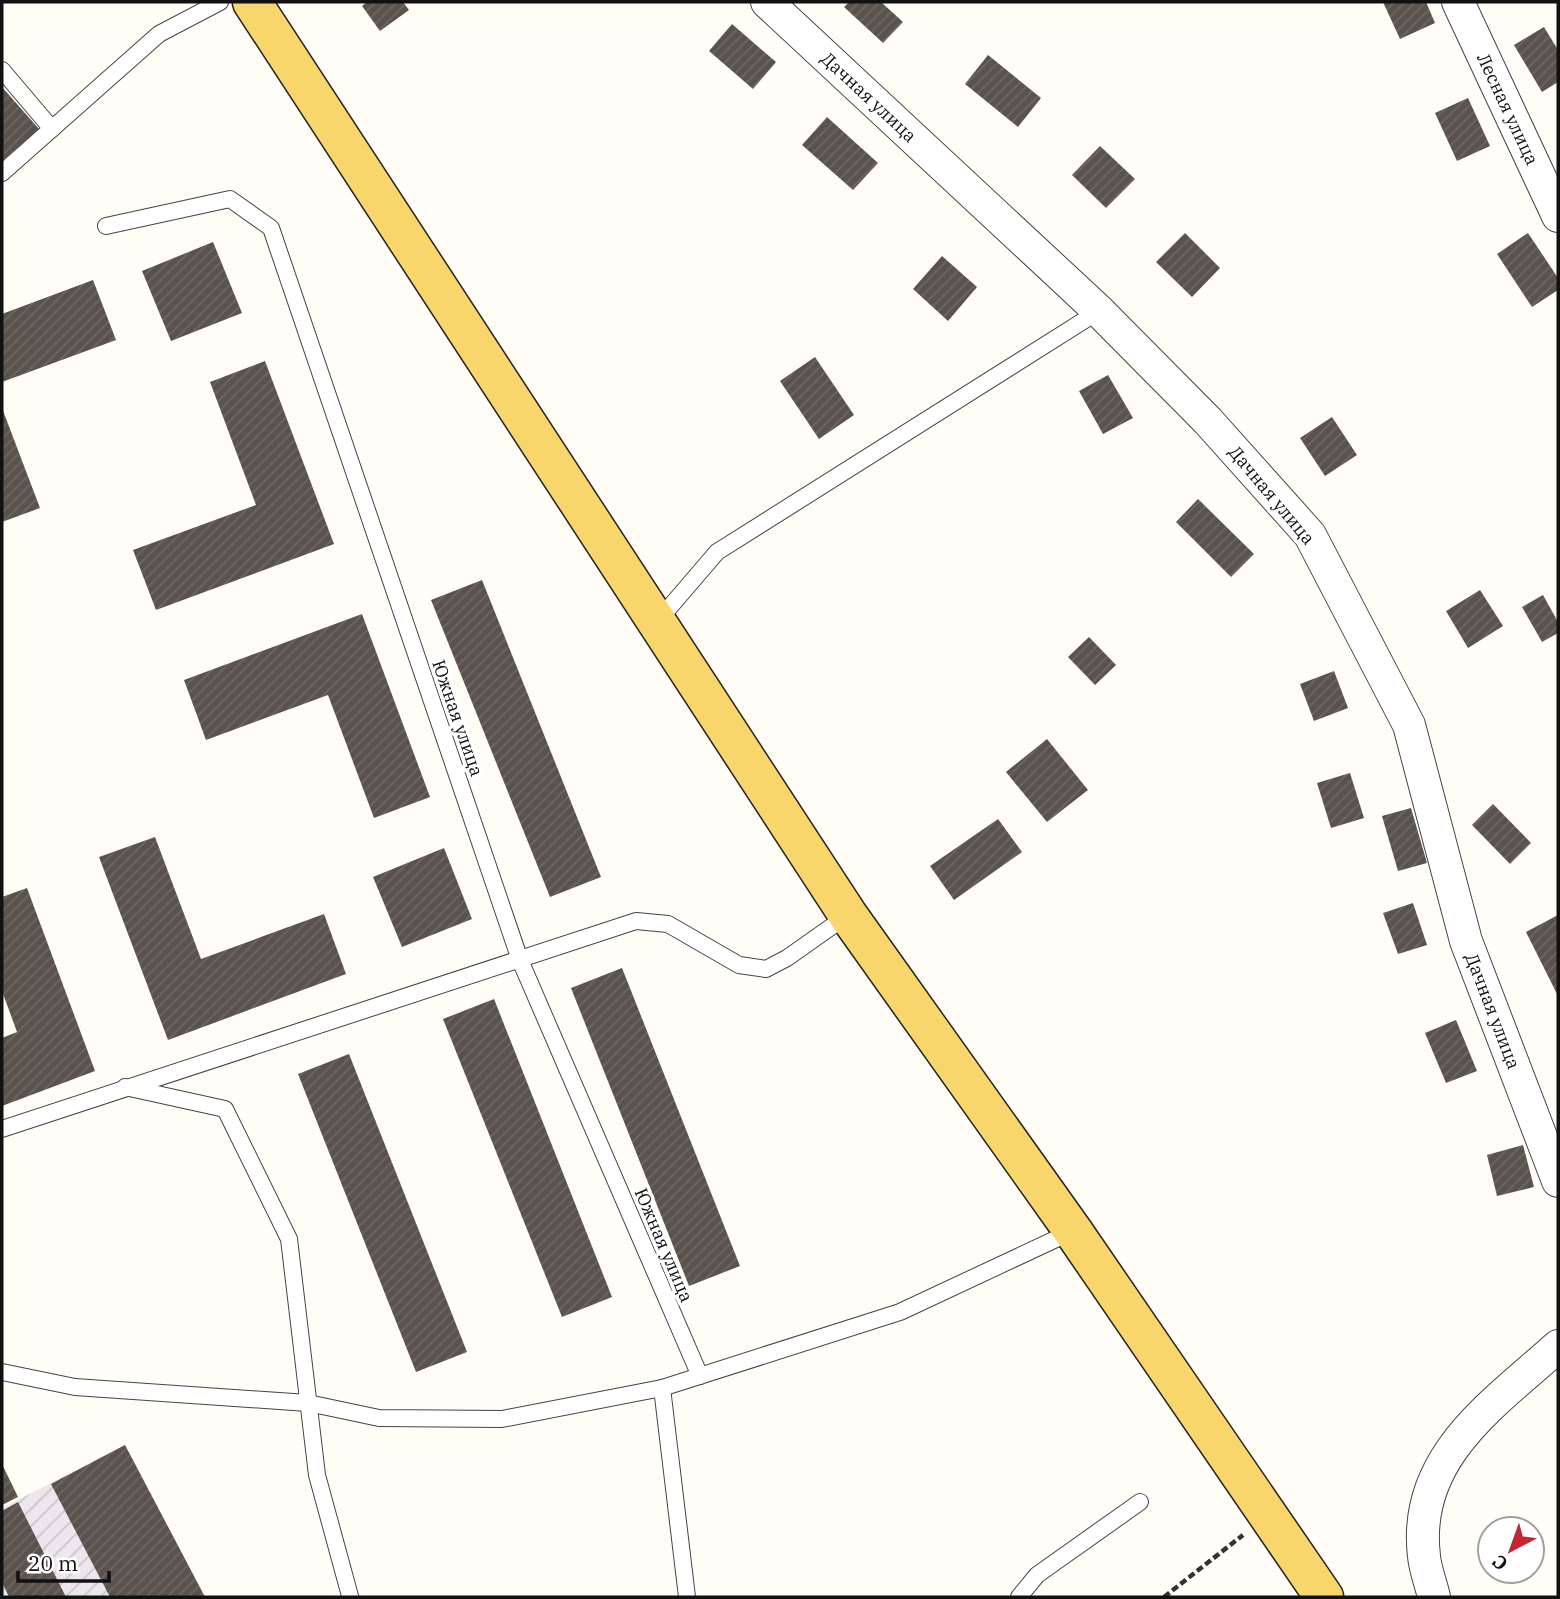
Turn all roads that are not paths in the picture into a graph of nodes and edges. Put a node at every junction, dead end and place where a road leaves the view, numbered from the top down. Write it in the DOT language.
graph roads {
  1 [pos="220,2"];
  2 [pos="252,2"];
  3 [pos="767,2"];
  4 [pos="1458,2"];
  5 [pos="2,70"];
  6 [pos="52,129"];
  7 [pos="2,173"];
  8 [pos="1558,216"];
  9 [pos="106,226"];
  10 [pos="1099,311"];
  11 [pos="656,624"];
  12 [pos="848,915"];
  13 [pos="520,960"];
  14 [pos="123,1087"];
  15 [pos="2,1129"];
  16 [pos="1558,1181"];
  17 [pos="1073,1231"];
  18 [pos="1558,1346"];
  19 [pos="2,1372"];
  20 [pos="700,1376"];
  21 [pos="662,1388"];
  22 [pos="308,1403"];
  23 [pos="1140,1502"];
  24 [pos="1024,1595"];
  25 [pos="350,1596"];
  26 [pos="687,1597"];
  27 [pos="1324,1597"];
  28 [pos="1434,1597"];
  1 -- 6 [label="lane"];
  2 -- 11 [label="main road"];
  3 -- 10 [label="street, Дачная улица"];
  4 -- 8 [label="street, Лесная улица"];
  5 -- 6 [label="lane"];
  6 -- 7 [label="lane"];
  9 -- 13 [label="lane, Южная улица"];
  10 -- 11 [label="lane"];
  10 -- 16 [label="street, Дачная улица"];
  11 -- 12 [label="main road"];
  12 -- 13 [label="lane"];
  12 -- 17 [label="main road"];
  13 -- 14 [label="lane"];
  13 -- 20 [label="lane, Южная улица"];
  14 -- 15 [label="lane"];
  14 -- 22 [label="lane"];
  17 -- 20 [label="lane"];
  17 -- 27 [label="main road"];
  18 -- 28 [label="street"];
  19 -- 22 [label="lane"];
  20 -- 21 [label="lane"];
  21 -- 22 [label="lane"];
  21 -- 26 [label="lane"];
  22 -- 25 [label="lane"];
  23 -- 24 [label="lane"];
}
